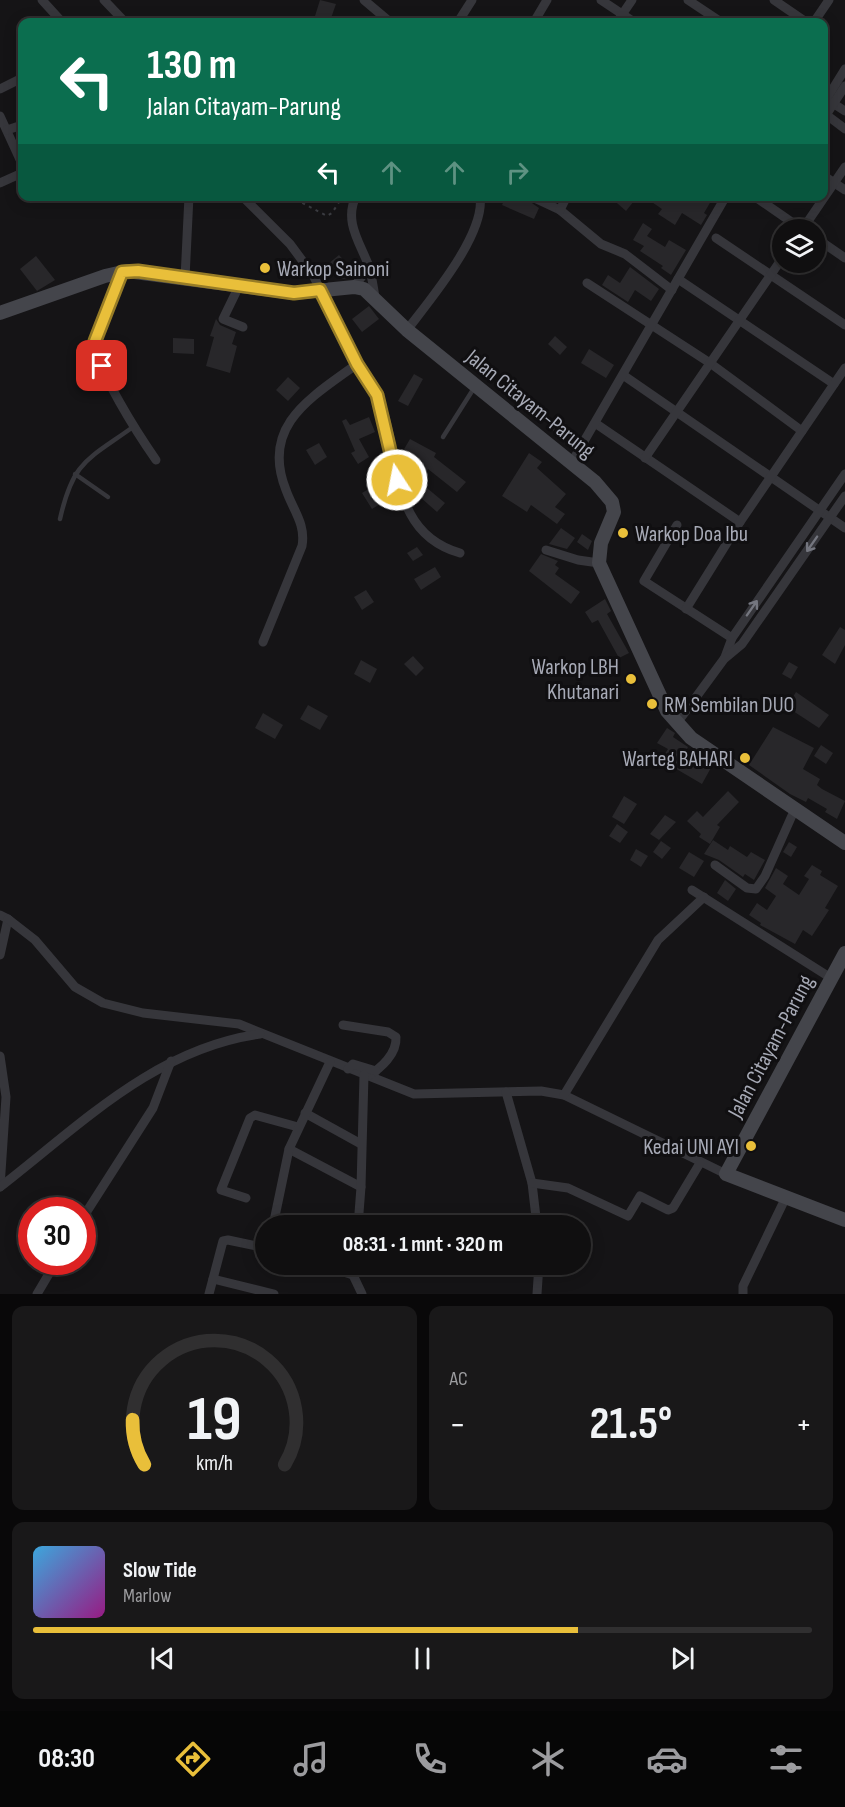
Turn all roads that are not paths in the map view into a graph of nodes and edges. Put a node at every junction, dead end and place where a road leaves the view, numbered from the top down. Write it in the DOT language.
graph roads {
  1 [pos="42,0"];
  2 [pos="104,0"];
  3 [pos="364,0"];
  4 [pos="470,0"];
  5 [pos="547,0"];
  6 [pos="601,0"];
  7 [pos="632,0"];
  8 [pos="688,0"];
  9 [pos="774,0"];
  10 [pos="829,0"];
  11 [pos="58,18"];
  12 [pos="121,18"];
  13 [pos="385,18"];
  14 [pos="461,18"];
  15 [pos="538,18"];
  16 [pos="620,18"];
  17 [pos="715,18"];
  18 [pos="800,18"];
  19 [pos="817,18"];
  20 [pos="845,69"];
  21 [pos="18,75"];
  22 [pos="18,80"];
  23 [pos="12,82"];
  24 [pos="845,86"];
  25 [pos="0,89"];
  26 [pos="828,99"];
  27 [pos="828,100"];
  28 [pos="828,102"];
  29 [pos="845,111"];
  30 [pos="0,116"];
  31 [pos="828,116"];
  32 [pos="18,126"];
  33 [pos="845,129"];
  34 [pos="7,130"];
  35 [pos="18,155"];
  36 [pos="845,167"];
  37 [pos="18,175"];
  38 [pos="828,179"];
  39 [pos="0,183"];
  40 [pos="834,183"];
  41 [pos="845,190"];
  42 [pos="828,192"];
  43 [pos="189,201"];
  44 [pos="247,201"];
  45 [pos="354,201"];
  46 [pos="479,201"];
  47 [pos="541,201"];
  48 [pos="564,201"];
  49 [pos="723,201"];
  50 [pos="761,201"];
  51 [pos="821,201"];
  52 [pos="560,210"];
  53 [pos="787,219"];
  54 [pos="809,219"];
  55 [pos="716,238"];
  56 [pos="826,245"];
  57 [pos="845,258"];
  58 [pos="369,267"];
  59 [pos="122,272"];
  60 [pos="771,274"];
  61 [pos="185,278"];
  62 [pos="678,279"];
  63 [pos="587,283"];
  64 [pos="239,286"];
  65 [pos="345,288"];
  66 [pos="320,290"];
  67 [pos="672,290"];
  68 [pos="375,297"];
  69 [pos="0,313"];
  70 [pos="740,320"];
  71 [pos="652,323"];
  72 [pos="845,325"];
  73 [pos="243,327"];
  74 [pos="407,330"];
  75 [pos="710,363"];
  76 [pos="357,364"];
  77 [pos="845,368"];
  78 [pos="623,375"];
  79 [pos="834,384"];
  80 [pos="476,386"];
  81 [pos="677,412"];
  82 [pos="595,423"];
  83 [pos="133,427"];
  84 [pos="802,431"];
  85 [pos="443,437"];
  86 [pos="645,458"];
  87 [pos="156,460"];
  88 [pos="572,462"];
  89 [pos="75,474"];
  90 [pos="845,474"];
  91 [pos="771,476"];
  92 [pos="845,496"];
  93 [pos="108,497"];
  94 [pos="820,511"];
  95 [pos="830,518"];
  96 [pos="60,519"];
  97 [pos="740,522"];
  98 [pos="676,525"];
  99 [pos="845,528"];
  100 [pos="546,550"];
  101 [pos="460,553"];
  102 [pos="599,563"];
  103 [pos="686,609"];
  104 [pos="732,638"];
  105 [pos="263,642"];
  106 [pos="724,659"];
  107 [pos="677,723"];
  108 [pos="794,811"];
  109 [pos="845,843"];
  110 [pos="715,865"];
  111 [pos="692,890"];
  112 [pos="704,897"];
  113 [pos="4,917"];
  114 [pos="845,953"];
  115 [pos="0,955"];
  116 [pos="831,978"];
  117 [pos="343,1025"];
  118 [pos="260,1034"];
  119 [pos="0,1056"];
  120 [pos="171,1061"];
  121 [pos="330,1062"];
  122 [pos="369,1074"];
  123 [pos="506,1092"];
  124 [pos="564,1095"];
  125 [pos="305,1113"];
  126 [pos="298,1127"];
  127 [pos="361,1144"];
  128 [pos="288,1149"];
  129 [pos="700,1163"];
  130 [pos="726,1174"];
  131 [pos="532,1183"];
  132 [pos="0,1187"];
  133 [pos="361,1187"];
  134 [pos="96,1197"];
  135 [pos="786,1197"];
  136 [pos="246,1198"];
  137 [pos="275,1215"];
  138 [pos="359,1215"];
  139 [pos="536,1215"];
  140 [pos="845,1220"];
  141 [pos="255,1246"];
  142 [pos="48,1275"];
  143 [pos="352,1275"];
  144 [pos="538,1275"];
  145 [pos="213,1280"];
  146 [pos="250,1290"];
  147 [pos="37,1294"];
  148 [pos="209,1294"];
  149 [pos="274,1294"];
  150 [pos="362,1294"];
  151 [pos="537,1294"];
  152 [pos="742,1294"];
  1 -- 11 [label="street"];
  2 -- 12 [label="street"];
  3 -- 13 [label="street"];
  4 -- 14 [label="street"];
  5 -- 15 [label="street"];
  6 -- 16 [label="street"];
  7 -- 16 [label="street"];
  8 -- 17 [label="street"];
  9 -- 18 [label="street"];
  10 -- 19 [label="street"];
  20 -- 26 [label="street"];
  21 -- 23 [label="street"];
  22 -- 23 [label="street"];
  23 -- 25 [label="street"];
  24 -- 27 [label="street"];
  28 -- 29 [label="street"];
  30 -- 34 [label="street"];
  31 -- 33 [label="street"];
  32 -- 34 [label="street"];
  34 -- 35 [label="street"];
  36 -- 40 [label="street"];
  37 -- 39 [label="street"];
  38 -- 40 [label="street"];
  40 -- 41 [label="street"];
  40 -- 42 [label="street"];
  43 -- 61 [label="street"];
  44 -- 66 [label="street"];
  45 -- 58 [label="street"];
  46 -- 74 [label="street"];
  47 -- 52 [label="street"];
  48 -- 52 [label="street"];
  49 -- 62 [label="street"];
  50 -- 53 [label="street"];
  51 -- 54 [label="street"];
  52 -- 67 [label="street"];
  55 -- 60 [label="street"];
  56 -- 57 [label="street"];
  58 -- 65 [label="street"];
  58 -- 68 [label="street"];
  59 -- 61 [label="street, Jalan Citayam-Parung"];
  59 -- 69 [label="street, Jalan Citayam-Parung"];
  59 -- 83 [label="street"];
  60 -- 70 [label="street"];
  60 -- 72 [label="street"];
  61 -- 64 [label="street, Jalan Citayam-Parung"];
  62 -- 67 [label="street"];
  62 -- 70 [label="street"];
  63 -- 71 [label="street"];
  64 -- 66 [label="street, Jalan Citayam-Parung"];
  64 -- 73 [label="street"];
  65 -- 66 [label="street, Jalan Citayam-Parung"];
  65 -- 68 [label="street, Jalan Citayam-Parung"];
  66 -- 76 [label="street"];
  67 -- 71 [label="street"];
  68 -- 74 [label="street, Jalan Citayam-Parung"];
  70 -- 75 [label="street"];
  70 -- 79 [label="street"];
  71 -- 75 [label="street"];
  71 -- 78 [label="street"];
  74 -- 80 [label="street, Jalan Citayam-Parung"];
  75 -- 81 [label="street"];
  75 -- 84 [label="street"];
  76 -- 101 [label="street"];
  76 -- 105 [label="street"];
  77 -- 79 [label="street"];
  78 -- 81 [label="street"];
  78 -- 82 [label="street"];
  79 -- 84 [label="street"];
  80 -- 85 [label="lane"];
  80 -- 88 [label="street, Jalan Citayam-Parung"];
  81 -- 86 [label="street"];
  81 -- 91 [label="street"];
  82 -- 86 [label="street"];
  82 -- 88 [label="street"];
  83 -- 87 [label="street"];
  83 -- 89 [label="lane"];
  84 -- 91 [label="street"];
  86 -- 97 [label="street"];
  88 -- 102 [label="street, Jalan Citayam-Parung"];
  89 -- 93 [label="lane"];
  89 -- 96 [label="lane"];
  90 -- 94 [label="street"];
  91 -- 94 [label="street"];
  91 -- 97 [label="street"];
  92 -- 95 [label="street"];
  94 -- 95 [label="street"];
  104 -- 94 [label="street, one-way"];
  95 -- 99 [label="street"];
  95 -- 106 [label="street, one-way"];
  97 -- 103 [label="street"];
  98 -- 103 [label="street"];
  100 -- 102 [label="street"];
  102 -- 107 [label="street"];
  103 -- 104 [label="street"];
  104 -- 106 [label="street"];
  106 -- 107 [label="street"];
  107 -- 108 [label="street"];
  108 -- 109 [label="street"];
  108 -- 110 [label="street"];
  111 -- 112 [label="street"];
  112 -- 116 [label="street"];
  112 -- 124 [label="street"];
  113 -- 115 [label="street"];
  113 -- 118 [label="street"];
  114 -- 116 [label="street, Jalan Citayam-Parung"];
  116 -- 130 [label="street, Jalan Citayam-Parung"];
  117 -- 122 [label="street"];
  118 -- 120 [label="street"];
  118 -- 121 [label="street"];
  119 -- 132 [label="street"];
  120 -- 132 [label="street"];
  120 -- 134 [label="street"];
  121 -- 122 [label="street"];
  121 -- 125 [label="street"];
  122 -- 123 [label="street"];
  122 -- 127 [label="street"];
  123 -- 124 [label="street"];
  123 -- 131 [label="street"];
  124 -- 129 [label="street"];
  125 -- 126 [label="street"];
  125 -- 127 [label="street"];
  126 -- 128 [label="street"];
  126 -- 136 [label="street"];
  127 -- 133 [label="street"];
  128 -- 133 [label="street"];
  128 -- 137 [label="street"];
  129 -- 130 [label="street"];
  129 -- 131 [label="street"];
  130 -- 135 [label="street"];
  131 -- 139 [label="street"];
  133 -- 138 [label="street"];
  135 -- 140 [label="street"];
  135 -- 152 [label="street"];
  141 -- 145 [label="street"];
  142 -- 147 [label="street"];
  143 -- 150 [label="street"];
  144 -- 151 [label="street"];
  145 -- 146 [label="street"];
  145 -- 148 [label="street"];
  146 -- 149 [label="street"];
}
